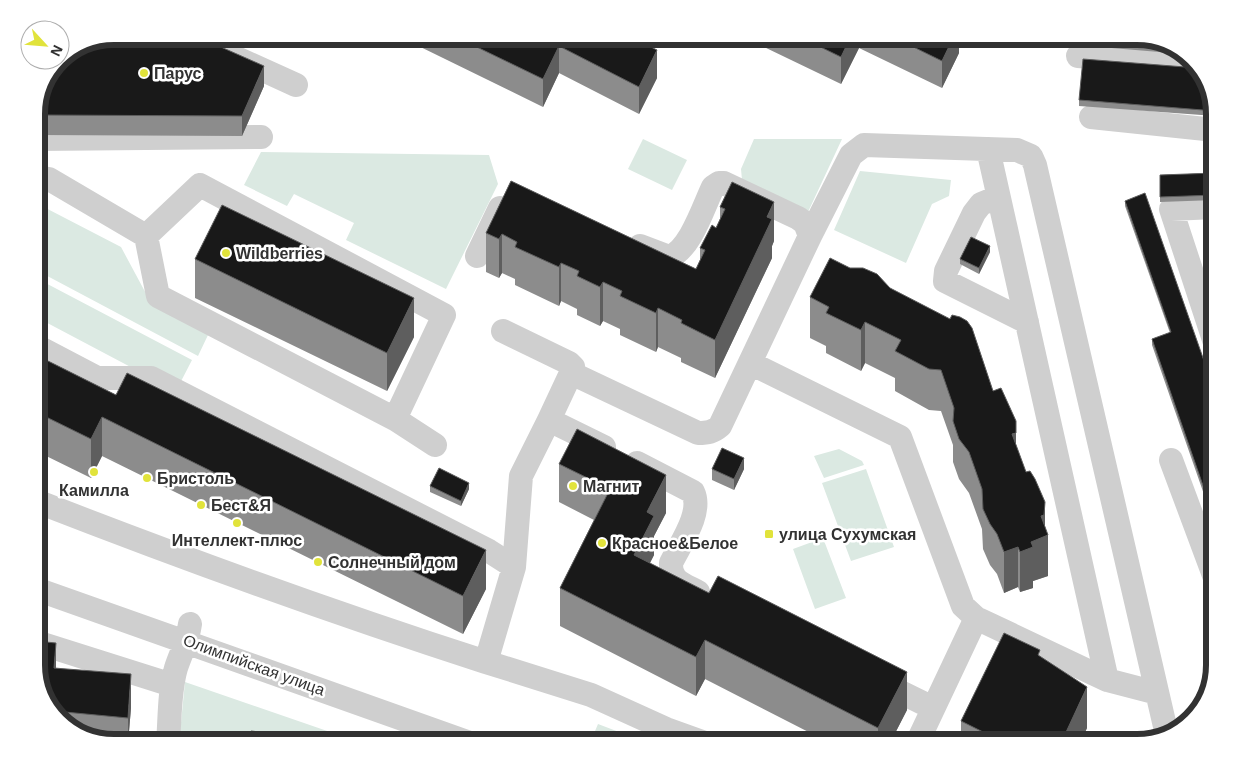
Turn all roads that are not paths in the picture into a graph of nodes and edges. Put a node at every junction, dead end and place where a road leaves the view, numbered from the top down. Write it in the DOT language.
graph roads {
  1 [pos="208,45"];
  2 [pos="1078,56"];
  3 [pos="1186,65"];
  4 [pos="296,85"];
  5 [pos="1091,117"];
  6 [pos="1206,129"];
  7 [pos="261,137"];
  8 [pos="45,139"];
  9 [pos="988,149"];
  10 [pos="45,178"];
  11 [pos="511,185"];
  12 [pos="998,196"];
  13 [pos="1206,207"];
  14 [pos="146,236"];
  15 [pos="619,236"];
  16 [pos="810,236"];
  17 [pos="477,256"];
  18 [pos="1206,316"];
  19 [pos="1026,322"];
  20 [pos="503,331"];
  21 [pos="45,351"];
  22 [pos="750,362"];
  23 [pos="571,373"];
  24 [pos="395,418"];
  25 [pos="549,420"];
  26 [pos="435,446"];
  27 [pos="1171,460"];
  28 [pos="45,504"];
  29 [pos="1206,554"];
  30 [pos="514,567"];
  31 [pos="45,592"];
  32 [pos="722,604"];
  33 [pos="976,618"];
  34 [pos="189,632"];
  35 [pos="45,645"];
  36 [pos="486,662"];
  37 [pos="858,671"];
  38 [pos="1107,680"];
  39 [pos="172,685"];
  40 [pos="1157,693"];
  41 [pos="933,708"];
  42 [pos="1165,728"];
  43 [pos="169,734"];
  44 [pos="447,734"];
  45 [pos="680,734"];
  46 [pos="921,734"];
  1 -- 4 [label="street"];
  2 -- 3 [label="street"];
  5 -- 6 [label="street"];
  7 -- 8 [label="street"];
  9 -- 12 [label="street"];
  9 -- 16 [label="street"];
  9 -- 40 [label="street"];
  10 -- 14 [label="street"];
  11 -- 17 [label="street"];
  12 -- 19 [label="street"];
  12 -- 19 [label="street"];
  13 -- 18 [label="street"];
  14 -- 24 [label="street"];
  14 -- 24 [label="street"];
  15 -- 16 [label="street"];
  16 -- 22 [label="street"];
  19 -- 38 [label="street"];
  20 -- 23 [label="street"];
  21 -- 30 [label="street"];
  22 -- 23 [label="street"];
  22 -- 33 [label="street"];
  23 -- 25 [label="street"];
  24 -- 26 [label="street"];
  25 -- 30 [label="street"];
  25 -- 32 [label="street"];
  27 -- 29 [label="street"];
  28 -- 36 [label="street"];
  30 -- 36 [label="street"];
  31 -- 34 [label="street, Олимпийская улица"];
  33 -- 38 [label="street"];
  33 -- 41 [label="street"];
  34 -- 39 [label="street"];
  34 -- 44 [label="street, Олимпийская улица"];
  35 -- 39 [label="street"];
  36 -- 45 [label="street"];
  37 -- 41 [label="street"];
  38 -- 40 [label="street"];
  39 -- 43 [label="street"];
  40 -- 42 [label="street"];
  41 -- 46 [label="street"];
}
